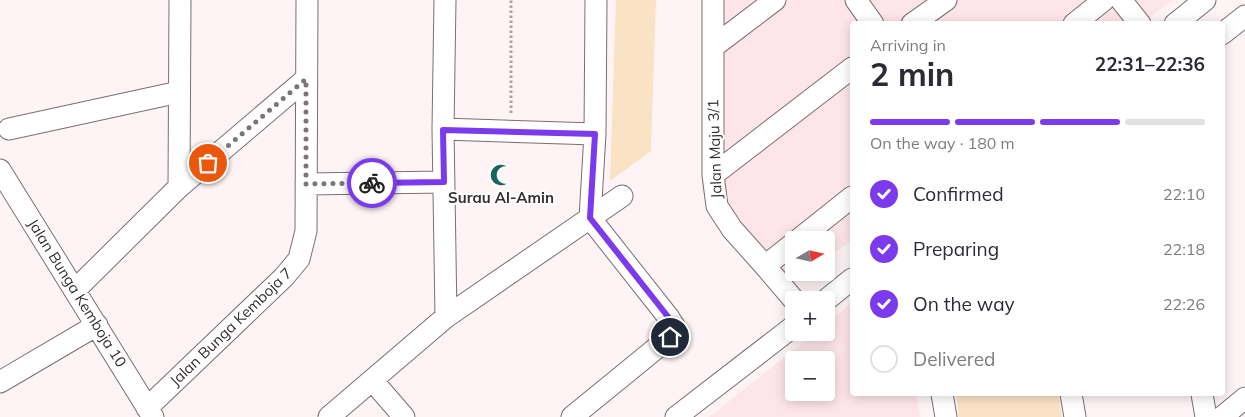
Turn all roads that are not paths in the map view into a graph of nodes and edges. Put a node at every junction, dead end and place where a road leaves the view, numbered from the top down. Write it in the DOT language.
graph roads {
  1 [pos="180,0"];
  2 [pos="307,0"];
  3 [pos="445,0"];
  4 [pos="596,0"];
  5 [pos="712,0"];
  6 [pos="775,0"];
  7 [pos="856,0"];
  8 [pos="946,0"];
  9 [pos="1104,0"];
  10 [pos="1122,0"];
  11 [pos="1205,0"];
  12 [pos="1245,16"];
  13 [pos="871,21"];
  14 [pos="916,21"];
  15 [pos="1078,21"];
  16 [pos="1138,21"];
  17 [pos="1179,21"];
  18 [pos="1225,32"];
  19 [pos="713,47"];
  20 [pos="850,70"];
  21 [pos="306,79"];
  22 [pos="179,92"];
  23 [pos="9,129"];
  24 [pos="443,130"];
  25 [pos="595,134"];
  26 [pos="0,170"];
  27 [pos="713,175"];
  28 [pos="444,182"];
  29 [pos="306,184"];
  30 [pos="180,187"];
  31 [pos="622,196"];
  32 [pos="850,200"];
  33 [pos="590,218"];
  34 [pos="810,231"];
  35 [pos="785,250"];
  36 [pos="765,266"];
  37 [pos="850,281"];
  38 [pos="75,290"];
  39 [pos="786,291"];
  40 [pos="835,293"];
  41 [pos="446,317"];
  42 [pos="97,325"];
  43 [pos="785,333"];
  44 [pos="372,380"];
  45 [pos="0,382"];
  46 [pos="942,396"];
  47 [pos="1071,396"];
  48 [pos="1202,396"];
  49 [pos="1245,398"];
  50 [pos="150,412"];
  51 [pos="328,417"];
  52 [pos="404,417"];
  53 [pos="572,417"];
  54 [pos="676,417"];
  55 [pos="946,417"];
  56 [pos="1075,417"];
  57 [pos="1206,417"];
  58 [pos="1222,417"];
  1 -- 22 [label="street"];
  2 -- 21 [label="street, Jalan Bunga Kemboja 7"];
  3 -- 24 [label="street"];
  4 -- 25 [label="street"];
  5 -- 19 [label="street, Jalan Maju 3/1"];
  6 -- 19 [label="street"];
  7 -- 13 [label="street"];
  8 -- 14 [label="street"];
  9 -- 15 [label="street"];
  10 -- 16 [label="street"];
  11 -- 17 [label="street"];
  12 -- 18 [label="street"];
  19 -- 27 [label="street, Jalan Maju 3/1"];
  20 -- 27 [label="street"];
  21 -- 29 [label="street, Jalan Bunga Kemboja 7"];
  21 -- 30 [label="street"];
  22 -- 23 [label="street"];
  22 -- 30 [label="street"];
  24 -- 25 [label="street"];
  24 -- 28 [label="street"];
  25 -- 33 [label="street"];
  26 -- 38 [label="street, Jalan Bunga Kemboja 10"];
  27 -- 36 [label="street, Jalan Maju 3/1"];
  28 -- 29 [label="street"];
  28 -- 41 [label="street"];
  29 -- 50 [label="street, Jalan Bunga Kemboja 7"];
  30 -- 38 [label="street"];
  31 -- 33 [label="street"];
  32 -- 34 [label="street"];
  33 -- 41 [label="street"];
  33 -- 53 [label="street"];
  35 -- 36 [label="street"];
  36 -- 39 [label="street, Jalan Maju 3/1"];
  37 -- 40 [label="street"];
  38 -- 42 [label="street, Jalan Bunga Kemboja 10"];
  41 -- 44 [label="street"];
  42 -- 45 [label="street"];
  42 -- 50 [label="street, Jalan Bunga Kemboja 10"];
  43 -- 54 [label="street"];
  44 -- 51 [label="street"];
  44 -- 52 [label="street"];
  46 -- 55 [label="street"];
  47 -- 56 [label="street"];
  48 -- 57 [label="street"];
  49 -- 58 [label="street"];
}
